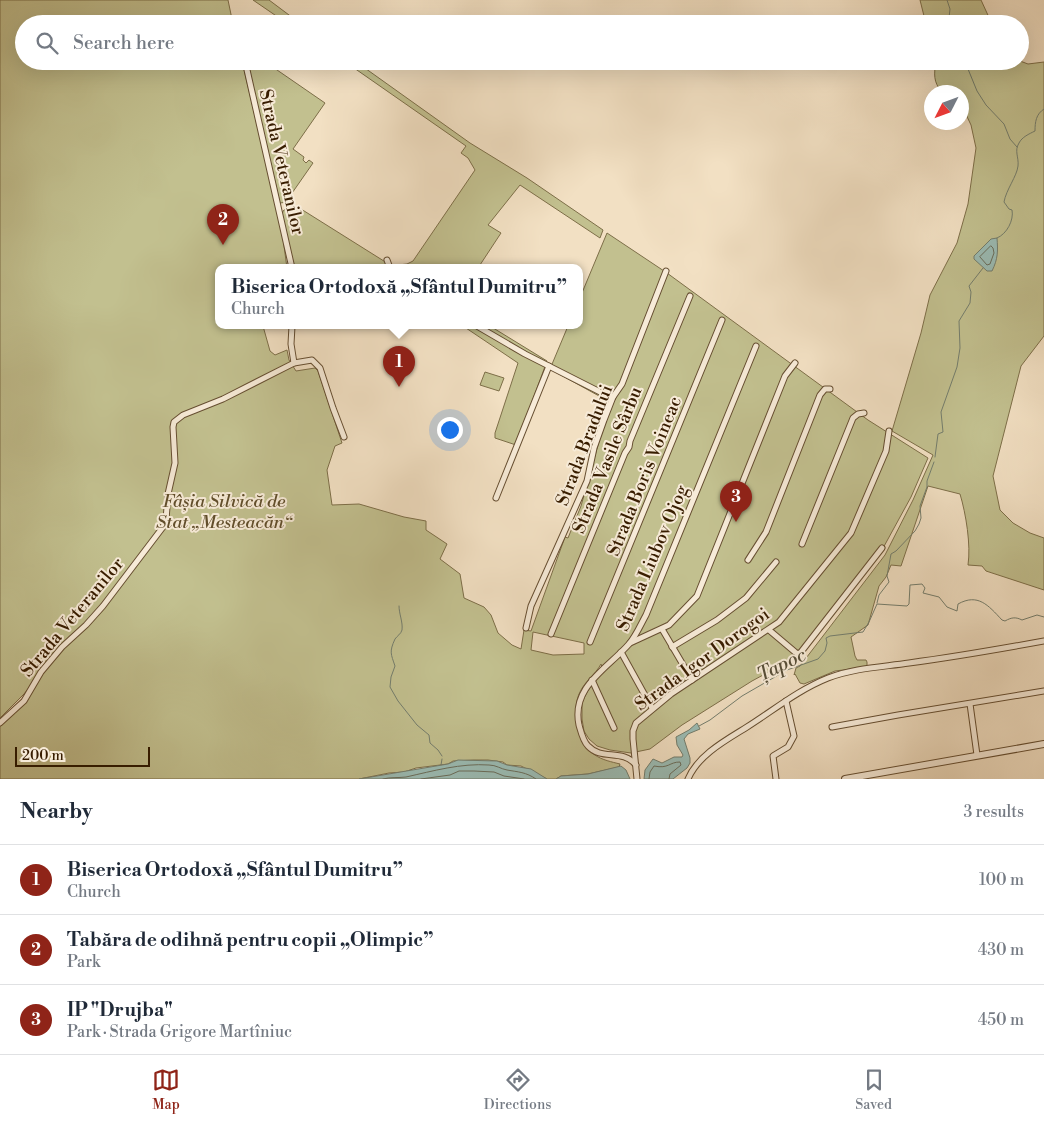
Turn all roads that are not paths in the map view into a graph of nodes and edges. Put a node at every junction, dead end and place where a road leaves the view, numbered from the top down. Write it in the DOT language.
graph roads {
  1 [pos="247,70"];
  2 [pos="387,260"];
  3 [pos="291,264"];
  4 [pos="388,264"];
  5 [pos="666,271"];
  6 [pos="690,296"];
  7 [pos="722,320"];
  8 [pos="292,329"];
  9 [pos="482,329"];
  10 [pos="756,346"];
  11 [pos="795,363"];
  12 [pos="294,364"];
  13 [pos="549,366"];
  14 [pos="830,389"];
  15 [pos="613,397"];
  16 [pos="864,414"];
  17 [pos="889,431"];
  18 [pos="344,437"];
  19 [pos="496,498"];
  20 [pos="802,544"];
  21 [pos="882,548"];
  22 [pos="748,560"];
  23 [pos="776,562"];
  24 [pos="526,628"];
  25 [pos="662,629"];
  26 [pos="769,630"];
  27 [pos="551,634"];
  28 [pos="1044,641"];
  29 [pos="590,642"];
  30 [pos="630,643"];
  31 [pos="672,647"];
  32 [pos="621,652"];
  33 [pos="592,680"];
  34 [pos="692,680"];
  35 [pos="1044,691"];
  36 [pos="786,701"];
  37 [pos="970,704"];
  38 [pos="652,708"];
  39 [pos="0,722"];
  40 [pos="832,727"];
  41 [pos="614,728"];
  42 [pos="1044,744"];
  43 [pos="977,755"];
  44 [pos="636,765"];
  45 [pos="637,779"];
  46 [pos="688,779"];
  47 [pos="776,779"];
  48 [pos="845,779"];
  1 -- 3 [label="street, Strada Veteranilor"];
  2 -- 4 [label="street"];
  5 -- 15 [label="street, Strada Bradului"];
  6 -- 27 [label="street, Strada Vasile Sârbu"];
  7 -- 29 [label="street, Strada Boris Voineac"];
  8 -- 12 [label="street"];
  9 -- 13 [label="street"];
  10 -- 30 [label="street, Strada Liubov Ojog"];
  11 -- 25 [label="street"];
  12 -- 18 [label="street, Strada Veteranilor"];
  12 -- 39 [label="street, Strada Veteranilor"];
  13 -- 15 [label="street"];
  13 -- 19 [label="street"];
  14 -- 22 [label="street"];
  15 -- 24 [label="street, Strada Bradului"];
  16 -- 20 [label="street"];
  17 -- 26 [label="street, Strada Igor Dorogoi"];
  21 -- 26 [label="street"];
  23 -- 31 [label="street"];
  25 -- 30 [label="street"];
  25 -- 31 [label="street"];
  26 -- 34 [label="street, Strada Igor Dorogoi"];
  28 -- 36 [label="street"];
  30 -- 32 [label="street, Strada Liubov Ojog"];
  31 -- 34 [label="street"];
  32 -- 33 [label="street, Strada Liubov Ojog"];
  32 -- 38 [label="street"];
  33 -- 41 [label="street"];
  33 -- 44 [label="street, Strada Liubov Ojog"];
  34 -- 38 [label="street, Strada Igor Dorogoi"];
  35 -- 37 [label="street"];
  36 -- 46 [label="street"];
  36 -- 47 [label="street"];
  37 -- 40 [label="street"];
  37 -- 43 [label="street"];
  38 -- 44 [label="street, Strada Igor Dorogoi"];
  42 -- 43 [label="street"];
  43 -- 48 [label="street"];
  44 -- 45 [label="street, Strada Igor Dorogoi"];
}
